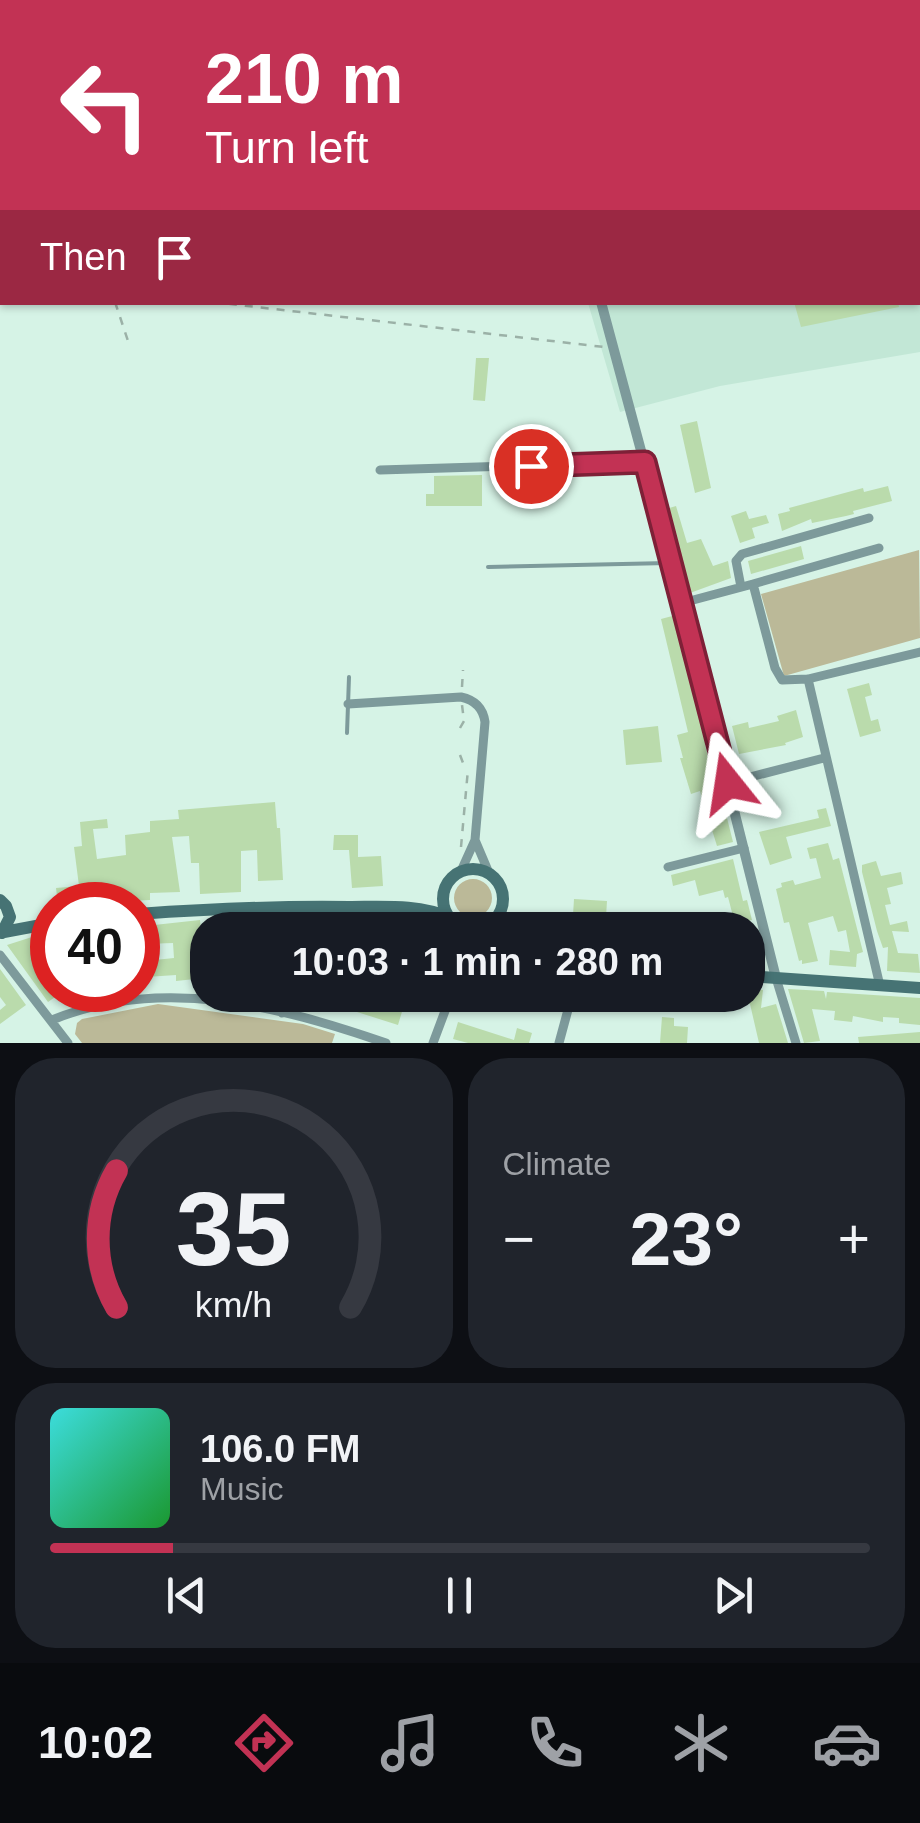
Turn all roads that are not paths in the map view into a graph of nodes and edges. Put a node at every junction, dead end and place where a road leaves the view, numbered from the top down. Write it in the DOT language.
graph roads {
  1 [pos="601,305"];
  2 [pos="645,462"];
  3 [pos="380,470"];
  4 [pos="869,518"];
  5 [pos="879,548"];
  6 [pos="672,562"];
  7 [pos="488,567"];
  8 [pos="753,584"];
  9 [pos="742,587"];
  10 [pos="682,603"];
  11 [pos="920,652"];
  12 [pos="349,677"];
  13 [pos="808,679"];
  14 [pos="348,704"];
  15 [pos="347,733"];
  16 [pos="824,758"];
  17 [pos="728,783"];
  18 [pos="475,840"];
  19 [pos="744,848"];
  20 [pos="668,868"];
  21 [pos="462,869"];
  22 [pos="488,873"];
  23 [pos="444,890"];
  24 [pos="4,906"];
  25 [pos="308,906"];
  26 [pos="415,908"];
  27 [pos="306,912"];
  28 [pos="424,912"];
  29 [pos="447,912"];
  30 [pos="500,912"];
  31 [pos="160,913"];
  32 [pos="30,922"];
  33 [pos="30,928"];
  34 [pos="1,934"];
  35 [pos="0,955"];
  36 [pos="765,977"];
  37 [pos="776,978"];
  38 [pos="880,986"];
  39 [pos="920,988"];
  40 [pos="444,1012"];
  41 [pos="567,1012"];
  42 [pos="282,1013"];
  43 [pos="52,1020"];
  44 [pos="68,1043"];
  45 [pos="386,1043"];
  46 [pos="434,1043"];
  47 [pos="559,1043"];
  48 [pos="796,1043"];
  1 -- 2 [label="street"];
  2 -- 3 [label="street"];
  2 -- 6 [label="street"];
  4 -- 9 [label="street"];
  5 -- 8 [label="street"];
  6 -- 7 [label="lane"];
  6 -- 10 [label="street"];
  8 -- 9 [label="street"];
  8 -- 13 [label="street"];
  9 -- 10 [label="street"];
  10 -- 17 [label="street"];
  11 -- 13 [label="street"];
  12 -- 14 [label="lane"];
  13 -- 16 [label="street"];
  14 -- 15 [label="lane"];
  14 -- 18 [label="street"];
  16 -- 17 [label="street"];
  16 -- 38 [label="street"];
  17 -- 19 [label="street"];
  18 -- 21 [label="street"];
  18 -- 22 [label="street"];
  19 -- 20 [label="street"];
  19 -- 37 [label="street"];
  21 -- 22 [label="main road"];
  21 -- 23 [label="main road"];
  22 -- 30 [label="main road"];
  23 -- 26 [label="main road"];
  23 -- 29 [label="main road"];
  24 -- 32 [label="main road"];
  24 -- 34 [label="main road"];
  25 -- 26 [label="main road"];
  25 -- 27 [label="street"];
  25 -- 31 [label="main road"];
  26 -- 28 [label="main road"];
  33 -- 34 [label="main road"];
  35 -- 43 [label="street"];
  36 -- 37 [label="main road"];
  37 -- 38 [label="main road"];
  37 -- 48 [label="street"];
  38 -- 39 [label="main road"];
  40 -- 46 [label="street"];
  41 -- 47 [label="street"];
  42 -- 43 [label="street"];
  42 -- 45 [label="street"];
  43 -- 44 [label="street"];
}
